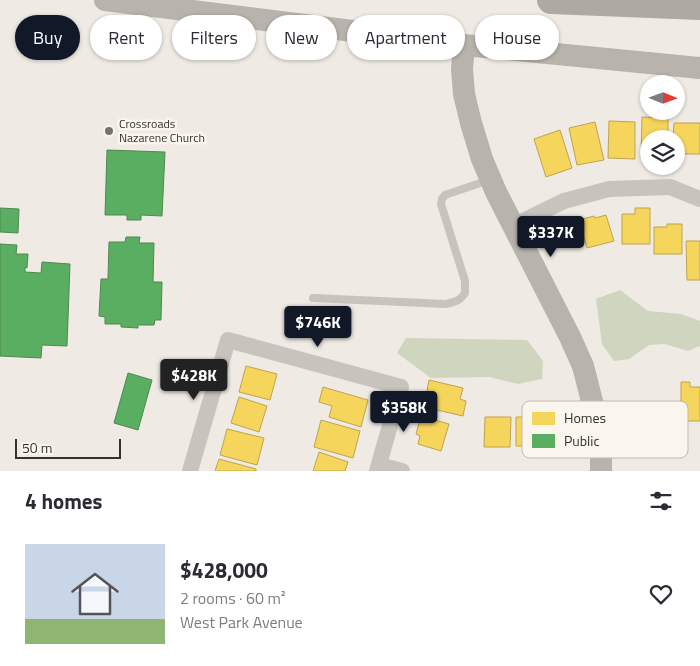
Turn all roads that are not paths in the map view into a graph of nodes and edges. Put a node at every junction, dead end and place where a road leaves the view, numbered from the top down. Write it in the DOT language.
graph roads {
  1 [pos="105,0"];
  2 [pos="551,0"];
  3 [pos="700,6"];
  4 [pos="347,30"];
  5 [pos="465,45"];
  6 [pos="463,60"];
  7 [pos="700,68"];
  8 [pos="491,179"];
  9 [pos="700,199"];
  10 [pos="513,226"];
  11 [pos="313,298"];
  12 [pos="592,401"];
  13 [pos="601,458"];
  14 [pos="378,468"];
  15 [pos="190,471"];
  16 [pos="402,471"];
  17 [pos="601,471"];
  1 -- 4 [label="main road"];
  2 -- 3 [label="highway"];
  5 -- 7 [label="main road"];
  6 -- 8 [label="main road"];
  8 -- 10 [label="main road"];
  8 -- 11 [label="lane"];
  9 -- 10 [label="street"];
  10 -- 12 [label="main road"];
  13 -- 17 [label="main road"];
  14 -- 15 [label="street"];
  14 -- 16 [label="street"];
}
